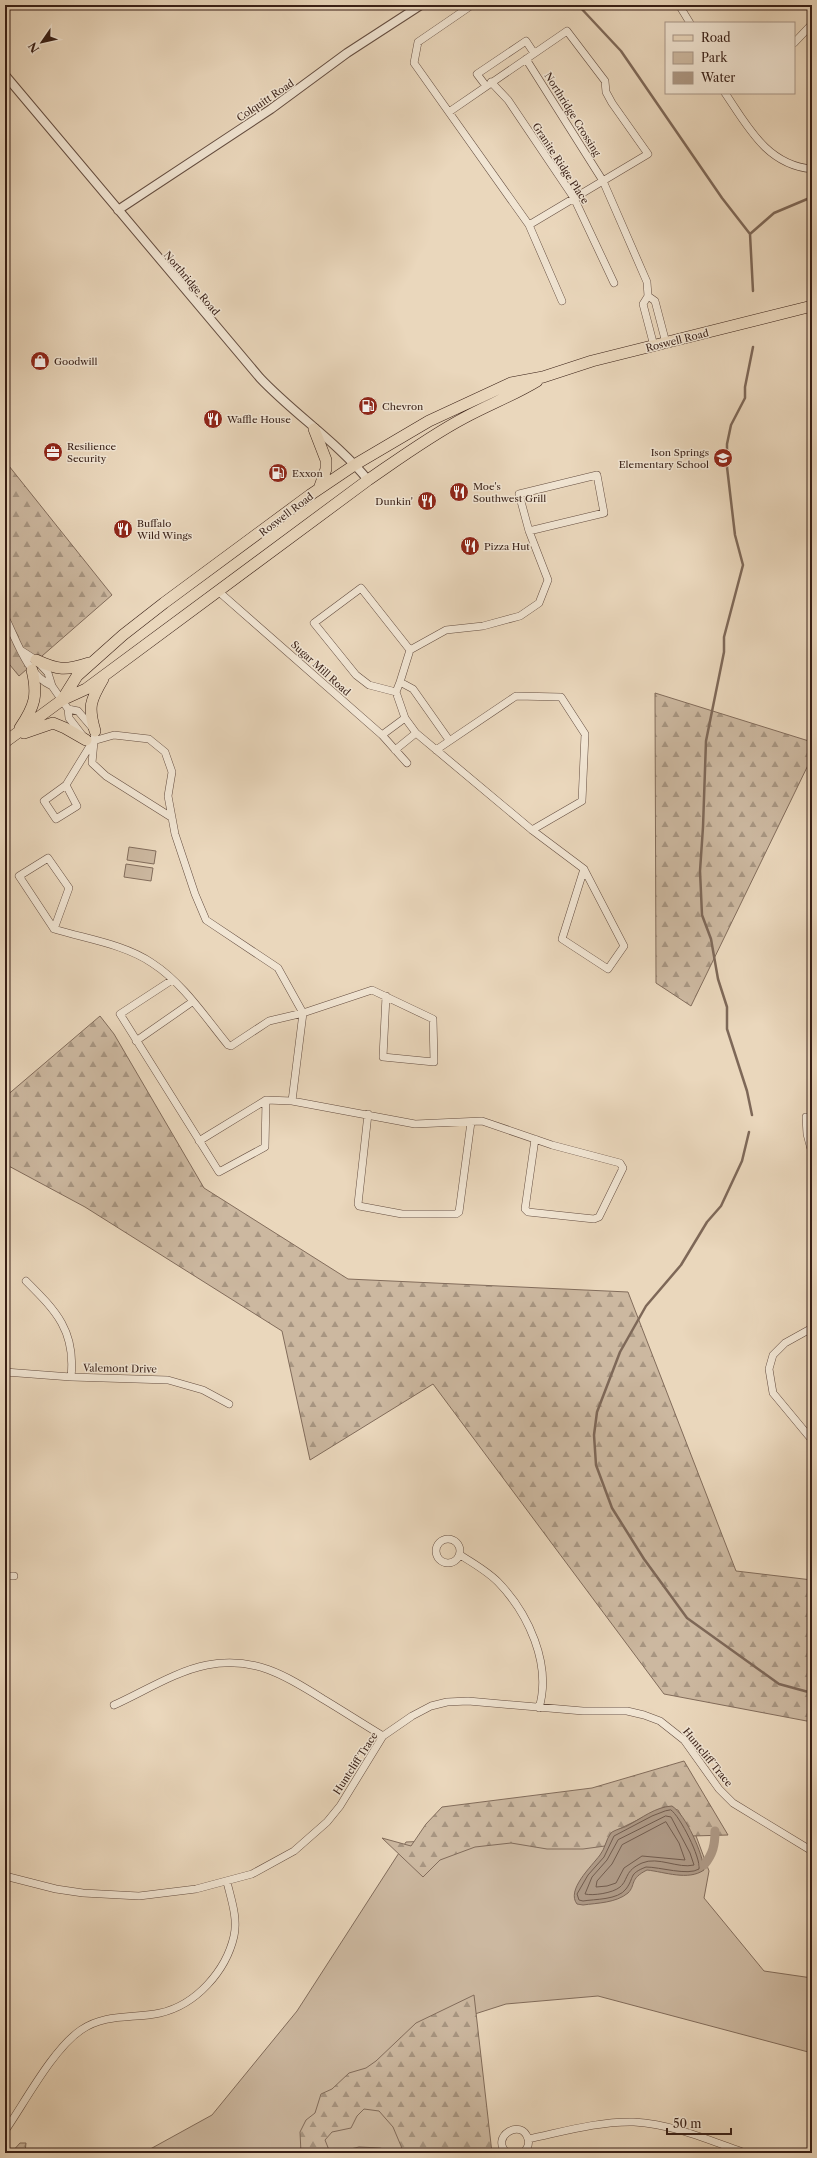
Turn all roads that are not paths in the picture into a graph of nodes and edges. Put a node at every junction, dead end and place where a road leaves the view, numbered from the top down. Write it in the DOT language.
graph roads {
  1 [pos="421,5"];
  2 [pos="472,5"];
  3 [pos="679,5"];
  4 [pos="689,22"];
  5 [pos="812,24"];
  6 [pos="795,42"];
  7 [pos="534,53"];
  8 [pos="526,59"];
  9 [pos="5,75"];
  10 [pos="5,80"];
  11 [pos="488,84"];
  12 [pos="12,86"];
  13 [pos="726,94"];
  14 [pos="449,112"];
  15 [pos="812,169"];
  16 [pos="604,181"];
  17 [pos="574,198"];
  18 [pos="118,210"];
  19 [pos="530,225"];
  20 [pos="614,283"];
  21 [pos="648,296"];
  22 [pos="562,301"];
  23 [pos="812,306"];
  24 [pos="666,343"];
  25 [pos="654,346"];
  26 [pos="543,377"];
  27 [pos="314,429"];
  28 [pos="356,464"];
  29 [pos="368,480"];
  30 [pos="319,489"];
  31 [pos="529,530"];
  32 [pos="218,591"];
  33 [pos="5,617"];
  34 [pos="410,650"];
  35 [pos="93,662"];
  36 [pos="34,665"];
  37 [pos="106,674"];
  38 [pos="400,682"];
  39 [pos="396,692"];
  40 [pos="65,704"];
  41 [pos="405,718"];
  42 [pos="416,733"];
  43 [pos="16,735"];
  44 [pos="382,735"];
  45 [pos="91,737"];
  46 [pos="449,740"];
  47 [pos="5,742"];
  48 [pos="395,750"];
  49 [pos="436,750"];
  50 [pos="407,763"];
  51 [pos="66,785"];
  52 [pos="171,817"];
  53 [pos="532,830"];
  54 [pos="584,869"];
  55 [pos="54,929"];
  56 [pos="172,980"];
  57 [pos="386,996"];
  58 [pos="192,1002"];
  59 [pos="303,1013"];
  60 [pos="136,1041"];
  61 [pos="266,1100"];
  62 [pos="292,1101"];
  63 [pos="368,1114"];
  64 [pos="806,1117"];
  65 [pos="471,1122"];
  66 [pos="535,1139"];
  67 [pos="199,1141"];
  68 [pos="812,1153"];
  69 [pos="26,1281"];
  70 [pos="812,1328"];
  71 [pos="5,1372"];
  72 [pos="71,1377"];
  73 [pos="229,1404"];
  74 [pos="812,1440"];
  75 [pos="460,1555"];
  76 [pos="5,1576"];
  77 [pos="14,1576"];
  78 [pos="114,1705"];
  79 [pos="539,1708"];
  80 [pos="383,1736"];
  81 [pos="812,1851"];
  82 [pos="5,1876"];
  83 [pos="227,1882"];
  84 [pos="5,2131"];
  85 [pos="528,2139"];
  86 [pos="507,2153"];
  87 [pos="524,2153"];
  88 [pos="745,2153"];
  1 -- 18 [label="street, Colquitt Road"];
  2 -- 14 [label="street"];
  3 -- 4 [label="street"];
  5 -- 6 [label="street"];
  7 -- 8 [label="street"];
  7 -- 11 [label="street"];
  7 -- 16 [label="street"];
  8 -- 11 [label="street"];
  8 -- 16 [label="street, Northridge Crossing"];
  9 -- 12 [label="street, Northridge Road"];
  10 -- 12 [label="street, Northridge Road"];
  11 -- 14 [label="street"];
  11 -- 17 [label="street, Granite Ridge Place"];
  12 -- 18 [label="street, Northridge Road"];
  13 -- 15 [label="street"];
  14 -- 19 [label="street"];
  16 -- 17 [label="street"];
  16 -- 21 [label="street, Northridge Crossing"];
  17 -- 19 [label="street"];
  17 -- 20 [label="street, Granite Ridge Place"];
  18 -- 27 [label="street, Northridge Road"];
  19 -- 22 [label="street"];
  21 -- 24 [label="street, Northridge Crossing"];
  21 -- 25 [label="street, Northridge Crossing"];
  23 -- 24 [label="main road, Roswell Road"];
  24 -- 25 [label="main road, Roswell Road"];
  25 -- 26 [label="main road, Roswell Road"];
  26 -- 28 [label="main road, Roswell Road"];
  26 -- 29 [label="main road, Roswell Road"];
  27 -- 28 [label="street, Northridge Road"];
  27 -- 30 [label="main road"];
  28 -- 29 [label="street, Northridge Road"];
  28 -- 30 [label="main road, Roswell Road"];
  29 -- 32 [label="main road, Roswell Road"];
  30 -- 35 [label="main road, Roswell Road"];
  31 -- 31 [label="street"];
  31 -- 34 [label="street"];
  32 -- 37 [label="main road, Roswell Road"];
  32 -- 44 [label="street, Sugar Mill Road"];
  33 -- 36 [label="street"];
  34 -- 38 [label="street"];
  34 -- 39 [label="street"];
  35 -- 36 [label="main road"];
  35 -- 40 [label="main road, Roswell Road"];
  36 -- 40 [label="street"];
  36 -- 43 [label="main road"];
  37 -- 40 [label="main road, Roswell Road"];
  37 -- 45 [label="main road"];
  38 -- 39 [label="street"];
  38 -- 46 [label="street"];
  39 -- 41 [label="street"];
  40 -- 43 [label="main road, Roswell Road"];
  40 -- 45 [label="street"];
  40 -- 45 [label="street"];
  41 -- 42 [label="street"];
  41 -- 44 [label="street"];
  42 -- 48 [label="street"];
  42 -- 49 [label="street"];
  43 -- 45 [label="main road"];
  43 -- 47 [label="main road, Roswell Road"];
  44 -- 48 [label="street, Sugar Mill Road"];
  45 -- 51 [label="street"];
  45 -- 52 [label="street"];
  45 -- 52 [label="street"];
  46 -- 49 [label="street"];
  46 -- 53 [label="street"];
  48 -- 50 [label="street, Sugar Mill Road"];
  49 -- 53 [label="street"];
  51 -- 51 [label="street"];
  52 -- 59 [label="street"];
  53 -- 54 [label="street"];
  54 -- 54 [label="street"];
  55 -- 55 [label="street"];
  55 -- 56 [label="street"];
  56 -- 58 [label="street"];
  56 -- 60 [label="street"];
  57 -- 57 [label="street"];
  57 -- 59 [label="street"];
  58 -- 59 [label="street"];
  58 -- 60 [label="street"];
  59 -- 62 [label="street"];
  60 -- 67 [label="street"];
  61 -- 62 [label="street"];
  61 -- 67 [label="street"];
  61 -- 67 [label="street"];
  62 -- 63 [label="street"];
  63 -- 65 [label="street"];
  63 -- 65 [label="street"];
  64 -- 68 [label="street"];
  65 -- 66 [label="street"];
  66 -- 66 [label="street"];
  69 -- 72 [label="street"];
  70 -- 74 [label="street"];
  71 -- 72 [label="street, Valemont Drive"];
  72 -- 73 [label="street, Valemont Drive"];
  75 -- 79 [label="street"];
  76 -- 77 [label="street"];
  78 -- 80 [label="street"];
  79 -- 80 [label="street, Huntcliff Trace"];
  79 -- 81 [label="street, Huntcliff Trace"];
  80 -- 83 [label="street, Huntcliff Trace"];
  82 -- 83 [label="street, Huntcliff Trace"];
  83 -- 84 [label="street"];
  85 -- 86 [label="street"];
  85 -- 87 [label="street"];
  85 -- 88 [label="street"];
}
